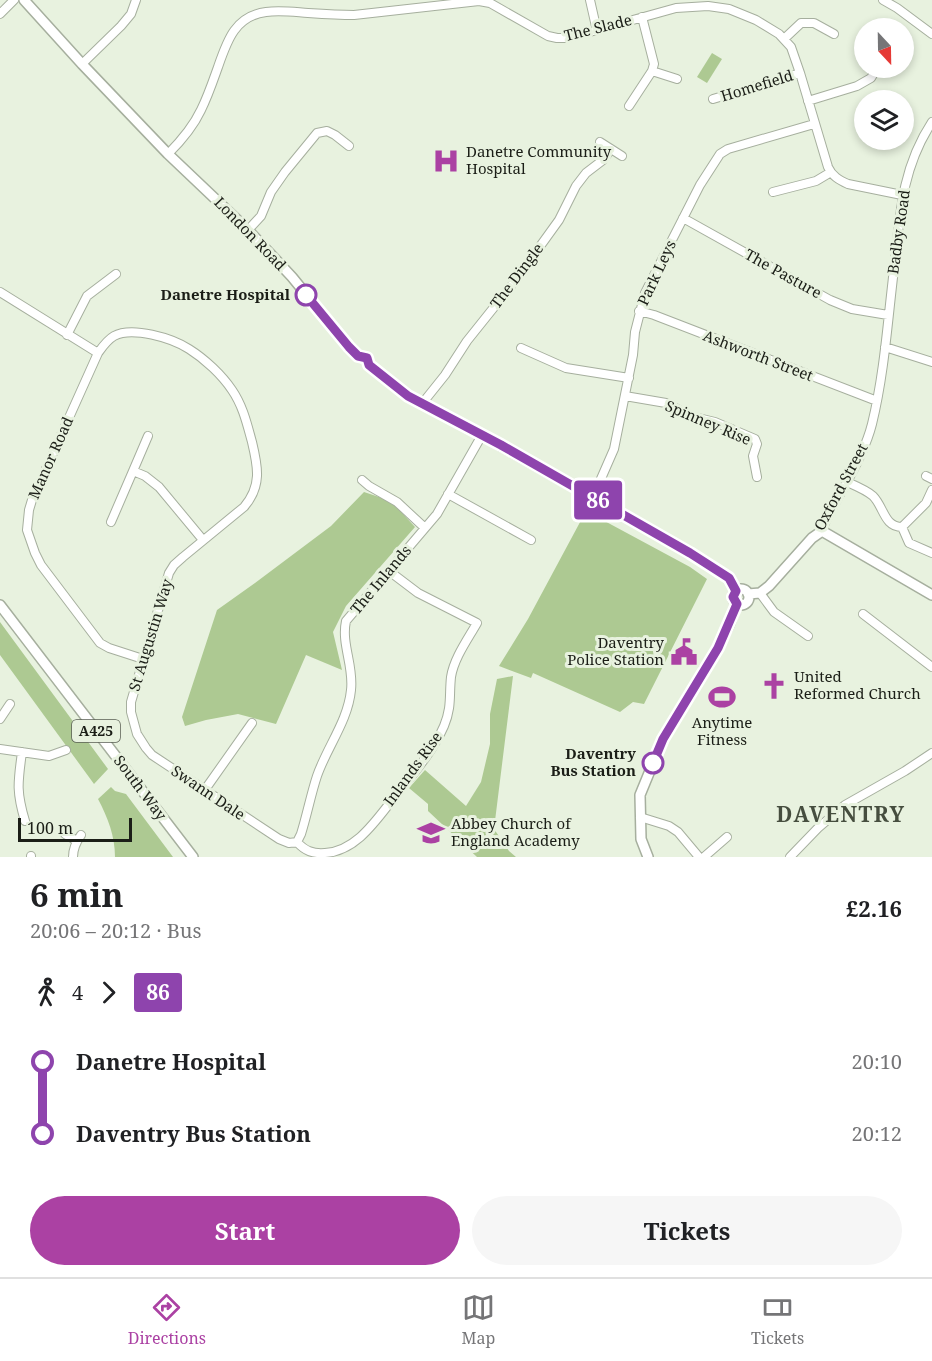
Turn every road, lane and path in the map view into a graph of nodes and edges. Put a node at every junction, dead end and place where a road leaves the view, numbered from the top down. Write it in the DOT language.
graph roads {
  1 [pos="14,0"];
  2 [pos="24,0"];
  3 [pos="136,0"];
  4 [pos="590,0"];
  5 [pos="883,0"];
  6 [pos="461,2"];
  7 [pos="708,3"];
  8 [pos="0,14"];
  9 [pos="642,17"];
  10 [pos="597,31"];
  11 [pos="834,34"];
  12 [pos="932,34"];
  13 [pos="784,39"];
  14 [pos="82,64"];
  15 [pos="652,71"];
  16 [pos="800,73"];
  17 [pos="871,78"];
  18 [pos="677,79"];
  19 [pos="713,99"];
  20 [pos="808,101"];
  21 [pos="629,106"];
  22 [pos="932,122"];
  23 [pos="814,124"];
  24 [pos="600,142"];
  25 [pos="349,146"];
  26 [pos="611,149"];
  27 [pos="168,154"];
  28 [pos="622,156"];
  29 [pos="831,172"];
  30 [pos="773,192"];
  31 [pos="902,195"];
  32 [pos="683,218"];
  33 [pos="248,230"];
  34 [pos="116,274"];
  35 [pos="0,292"];
  36 [pos="639,311"];
  37 [pos="888,315"];
  38 [pos="67,334"];
  39 [pos="885,347"];
  40 [pos="521,348"];
  41 [pos="98,353"];
  42 [pos="932,362"];
  43 [pos="628,378"];
  44 [pos="625,396"];
  45 [pos="877,402"];
  46 [pos="424,404"];
  47 [pos="482,435"];
  48 [pos="148,436"];
  49 [pos="133,471"];
  50 [pos="757,477"];
  51 [pos="362,480"];
  52 [pos="847,482"];
  53 [pos="932,490"];
  54 [pos="448,494"];
  55 [pos="593,497"];
  56 [pos="111,522"];
  57 [pos="902,527"];
  58 [pos="425,528"];
  59 [pos="822,531"];
  60 [pos="202,540"];
  61 [pos="531,540"];
  62 [pos="932,553"];
  63 [pos="389,571"];
  64 [pos="736,591"];
  65 [pos="760,593"];
  66 [pos="748,594"];
  67 [pos="932,595"];
  68 [pos="737,604"];
  69 [pos="0,605"];
  70 [pos="863,614"];
  71 [pos="808,636"];
  72 [pos="143,659"];
  73 [pos="932,667"];
  74 [pos="10,704"];
  75 [pos="0,719"];
  76 [pos="252,723"];
  77 [pos="134,724"];
  78 [pos="0,749"];
  79 [pos="66,750"];
  80 [pos="22,752"];
  81 [pos="932,753"];
  82 [pos="204,791"];
  83 [pos="640,817"];
  84 [pos="25,821"];
  85 [pos="65,834"];
  86 [pos="727,837"];
  87 [pos="297,842"];
  88 [pos="315,855"];
  89 [pos="73,857"];
  90 [pos="193,857"];
  91 [pos="648,857"];
  92 [pos="699,857"];
  93 [pos="704,857"];
  94 [pos="790,857"];
  1 -- 8 [label="street"];
  2 -- 14 [label="main road, London Road"];
  3 -- 14 [label="street"];
  4 -- 10 [label="street"];
  5 -- 12 [label="street"];
  6 -- 10 [label="street, The Slade"];
  6 -- 27 [label="street, The Slade"];
  7 -- 9 [label="street, The Slade"];
  7 -- 13 [label="street, The Slade"];
  9 -- 10 [label="street, The Slade"];
  9 -- 15 [label="street"];
  11 -- 13 [label="street"];
  13 -- 16 [label="street, The Slade"];
  14 -- 27 [label="main road, London Road"];
  15 -- 18 [label="street"];
  15 -- 21 [label="street"];
  16 -- 19 [label="street, Homefield"];
  16 -- 20 [label="street, The Slade"];
  17 -- 20 [label="street"];
  20 -- 23 [label="street, The Slade"];
  22 -- 31 [label="street, Badby Road"];
  23 -- 29 [label="street, The Slade"];
  23 -- 32 [label="street, Park Leys"];
  24 -- 26 [label="street"];
  25 -- 33 [label="street"];
  26 -- 28 [label="street"];
  26 -- 46 [label="street, The Dingle"];
  27 -- 33 [label="main road, London Road"];
  29 -- 30 [label="street"];
  29 -- 31 [label="street"];
  31 -- 37 [label="street, Badby Road"];
  32 -- 36 [label="street, Park Leys"];
  32 -- 37 [label="street, The Pasture"];
  33 -- 46 [label="main road, London Road"];
  34 -- 38 [label="street"];
  35 -- 38 [label="street"];
  36 -- 43 [label="street, Park Leys"];
  36 -- 45 [label="street, Ashworth Street"];
  37 -- 39 [label="street, Badby Road"];
  38 -- 41 [label="street"];
  39 -- 42 [label="street"];
  39 -- 45 [label="street, Oxford Street"];
  40 -- 43 [label="street"];
  41 -- 60 [label="street, St Augustin Way"];
  41 -- 72 [label="street, Manor Road"];
  43 -- 44 [label="street, Park Leys"];
  44 -- 50 [label="street, Spinney Rise"];
  44 -- 55 [label="street, Park Leys"];
  45 -- 52 [label="street, Oxford Street"];
  46 -- 47 [label="main road, London Road"];
  47 -- 54 [label="street, The Inlands"];
  47 -- 55 [label="main road, London Road"];
  48 -- 49 [label="street"];
  49 -- 56 [label="street"];
  49 -- 60 [label="street"];
  51 -- 58 [label="street"];
  52 -- 57 [label="street"];
  52 -- 59 [label="street, Oxford Street"];
  53 -- 57 [label="street"];
  54 -- 58 [label="street, The Inlands"];
  54 -- 61 [label="street"];
  55 -- 64 [label="main road, London Road"];
  57 -- 62 [label="street"];
  58 -- 63 [label="street, The Inlands"];
  59 -- 65 [label="main road, Oxford Street"];
  59 -- 67 [label="main road"];
  60 -- 72 [label="street, St Augustin Way"];
  63 -- 87 [label="street, The Inlands"];
  63 -- 88 [label="street, Inlands Rise"];
  64 -- 66 [label="main road"];
  64 -- 68 [label="main road"];
  65 -- 66 [label="main road"];
  65 -- 71 [label="street"];
  66 -- 68 [label="main road"];
  68 -- 83 [label="main road"];
  69 -- 90 [label="main road, South Way / A425"];
  70 -- 73 [label="street"];
  72 -- 77 [label="street, St Augustin Way"];
  74 -- 75 [label="street"];
  76 -- 82 [label="street"];
  77 -- 82 [label="street, Swann Dale"];
  78 -- 80 [label="street"];
  79 -- 80 [label="street"];
  80 -- 84 [label="street"];
  81 -- 94 [label="street"];
  82 -- 87 [label="street, Swann Dale"];
  83 -- 91 [label="main road"];
  83 -- 92 [label="street"];
  85 -- 89 [label="street"];
  86 -- 93 [label="street"];
  87 -- 88 [label="street, Inlands Rise"];
}
